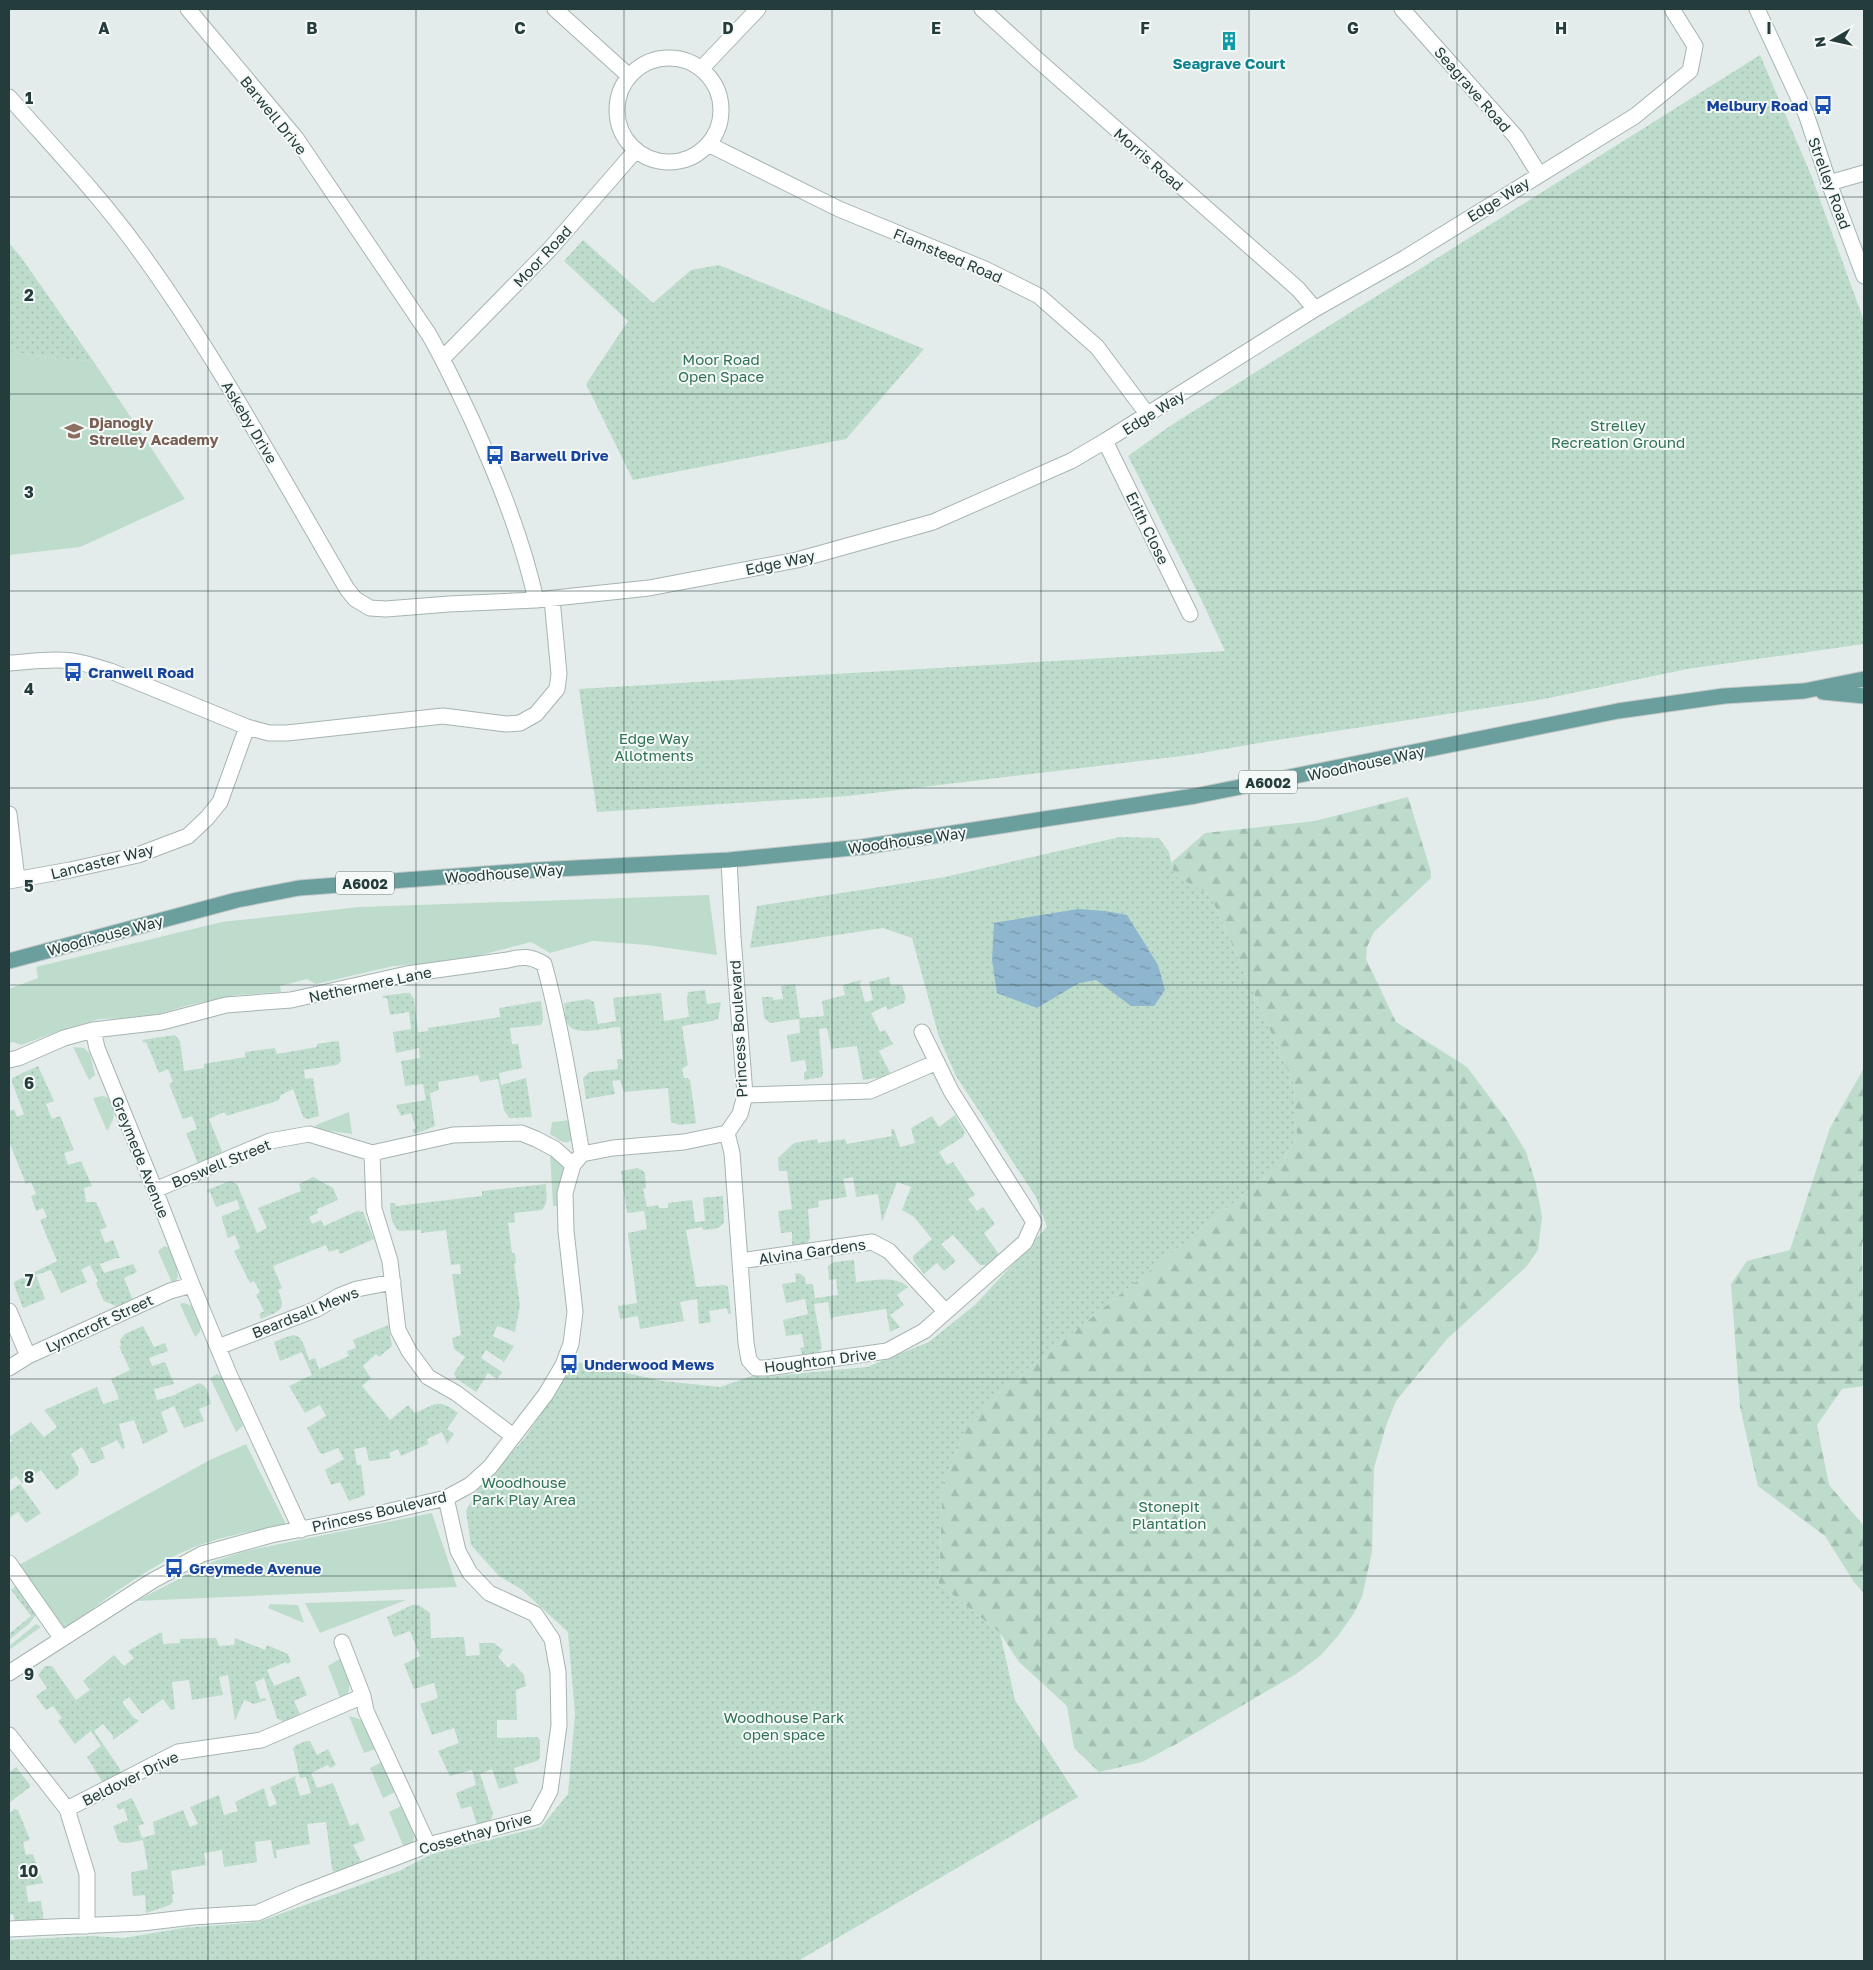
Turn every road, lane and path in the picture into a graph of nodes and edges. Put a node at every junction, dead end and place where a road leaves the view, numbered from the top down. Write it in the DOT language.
graph roads {
  1 [pos="188,9"];
  2 [pos="555,9"];
  3 [pos="758,9"];
  4 [pos="982,9"];
  5 [pos="1402,9"];
  6 [pos="1672,9"];
  7 [pos="1757,9"];
  8 [pos="701,69"];
  9 [pos="629,76"];
  10 [pos="9,97"];
  11 [pos="710,145"];
  12 [pos="636,150"];
  13 [pos="1864,173"];
  14 [pos="1538,174"];
  15 [pos="1829,183"];
  16 [pos="1864,276"];
  17 [pos="1315,309"];
  18 [pos="443,358"];
  19 [pos="1148,415"];
  20 [pos="1106,442"];
  21 [pos="552,599"];
  22 [pos="536,600"];
  23 [pos="1190,614"];
  24 [pos="9,663"];
  25 [pos="1864,680"];
  26 [pos="1804,691"];
  27 [pos="1864,696"];
  28 [pos="248,727"];
  29 [pos="9,814"];
  30 [pos="729,860"];
  31 [pos="13,880"];
  32 [pos="9,960"];
  33 [pos="93,1030"];
  34 [pos="922,1032"];
  35 [pos="9,1060"];
  36 [pos="937,1062"];
  37 [pos="745,1095"];
  38 [pos="727,1133"];
  39 [pos="372,1153"];
  40 [pos="578,1159"];
  41 [pos="156,1190"];
  42 [pos="740,1261"];
  43 [pos="393,1282"];
  44 [pos="192,1286"];
  45 [pos="9,1311"];
  46 [pos="945,1311"];
  47 [pos="218,1347"];
  48 [pos="28,1356"];
  49 [pos="9,1368"];
  50 [pos="513,1436"];
  51 [pos="446,1498"];
  52 [pos="301,1530"];
  53 [pos="9,1563"];
  54 [pos="62,1639"];
  55 [pos="342,1642"];
  56 [pos="9,1673"];
  57 [pos="363,1696"];
  58 [pos="9,1734"];
  59 [pos="68,1809"];
  60 [pos="428,1845"];
  61 [pos="87,1926"];
  62 [pos="9,1929"];
  1 -- 18 [label="street, Barwell Drive"];
  2 -- 9 [label="street"];
  3 -- 8 [label="street"];
  4 -- 17 [label="street, Morris Road"];
  5 -- 14 [label="street, Seagrave Road"];
  6 -- 14 [label="street, Edge Way"];
  7 -- 15 [label="street, Strelley Road"];
  8 -- 9 [label="street"];
  8 -- 11 [label="street"];
  9 -- 12 [label="street"];
  10 -- 22 [label="street, Askeby Drive"];
  11 -- 12 [label="street"];
  11 -- 19 [label="street, Flamsteed Road"];
  12 -- 18 [label="street, Moor Road"];
  13 -- 15 [label="street"];
  14 -- 17 [label="street, Edge Way"];
  15 -- 16 [label="street, Strelley Road"];
  17 -- 19 [label="street, Edge Way"];
  18 -- 22 [label="street, Barwell Drive"];
  19 -- 20 [label="street, Edge Way"];
  20 -- 21 [label="street, Edge Way"];
  20 -- 23 [label="street, Erith Close"];
  21 -- 22 [label="street, Askeby Drive"];
  21 -- 28 [label="street"];
  24 -- 28 [label="street"];
  25 -- 26 [label="main road, Woodhouse Way / A6002"];
  26 -- 27 [label="main road, Woodhouse Way / A6002"];
  26 -- 30 [label="main road, Woodhouse Way / A6002"];
  28 -- 31 [label="street, Lancaster Way"];
  29 -- 31 [label="street"];
  30 -- 32 [label="main road, Woodhouse Way / A6002"];
  30 -- 37 [label="street, Princess Boulevard"];
  33 -- 35 [label="street, Nethermere Lane"];
  33 -- 40 [label="street, Nethermere Lane"];
  33 -- 41 [label="street, Greymede Avenue"];
  34 -- 36 [label="street, Houghton Drive"];
  36 -- 37 [label="street"];
  36 -- 46 [label="street, Houghton Drive"];
  37 -- 38 [label="street, Princess Boulevard"];
  38 -- 40 [label="street"];
  38 -- 42 [label="street, Houghton Drive"];
  39 -- 40 [label="street, Boswell Street"];
  39 -- 41 [label="street, Boswell Street"];
  39 -- 43 [label="street"];
  40 -- 50 [label="street, Princess Boulevard"];
  41 -- 44 [label="street, Greymede Avenue"];
  42 -- 46 [label="street, Alvina Gardens"];
  42 -- 46 [label="street, Houghton Drive"];
  43 -- 47 [label="street, Beardsall Mews"];
  43 -- 50 [label="street"];
  44 -- 47 [label="street, Greymede Avenue"];
  44 -- 48 [label="street, Lynncroft Street"];
  45 -- 48 [label="street"];
  47 -- 52 [label="street, Greymede Avenue"];
  48 -- 49 [label="street, Lynncroft Street"];
  50 -- 51 [label="street, Princess Boulevard"];
  51 -- 52 [label="street, Princess Boulevard"];
  51 -- 60 [label="street, Cossethay Drive"];
  52 -- 54 [label="street, Princess Boulevard"];
  53 -- 54 [label="street"];
  54 -- 56 [label="street, Princess Boulevard"];
  55 -- 57 [label="street"];
  57 -- 59 [label="street, Beldover Drive"];
  57 -- 60 [label="street"];
  58 -- 59 [label="street"];
  59 -- 61 [label="street"];
  60 -- 61 [label="street, Cossethay Drive"];
  61 -- 62 [label="street, Cossethay Drive"];
}
